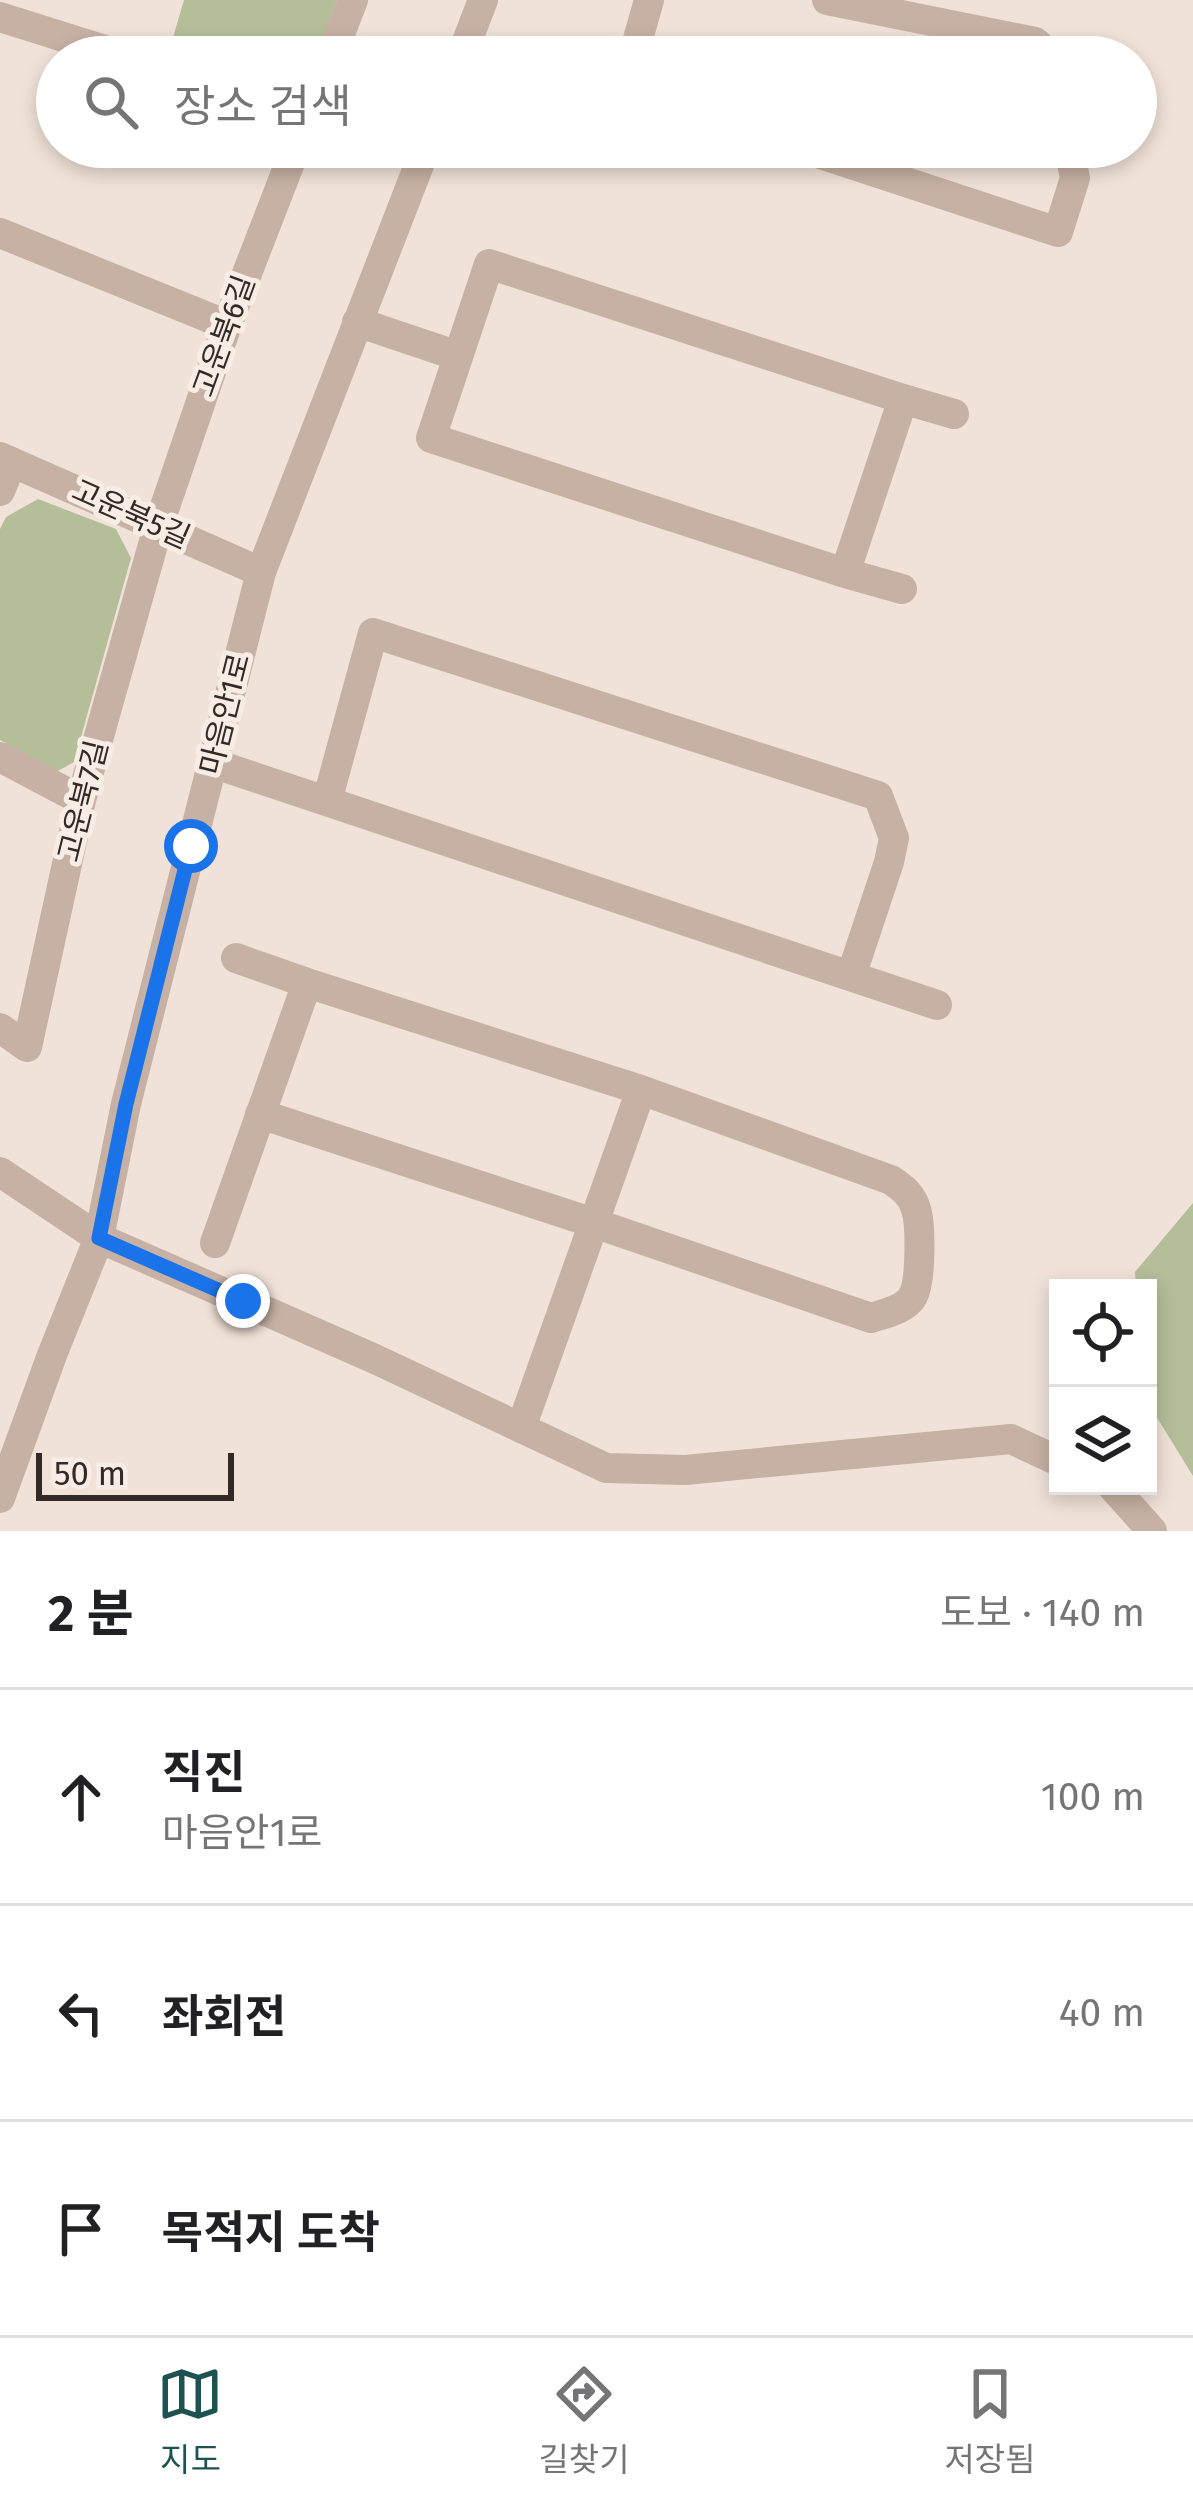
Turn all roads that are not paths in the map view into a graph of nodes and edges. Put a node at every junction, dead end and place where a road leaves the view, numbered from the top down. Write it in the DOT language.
graph roads {
  1 [pos="353,0"];
  2 [pos="483,0"];
  3 [pos="649,0"];
  4 [pos="827,0"];
  5 [pos="0,17"];
  6 [pos="60,36"];
  7 [pos="339,36"];
  8 [pos="469,36"];
  9 [pos="639,36"];
  10 [pos="1005,36"];
  11 [pos="288,168"];
  12 [pos="418,168"];
  13 [pos="863,168"];
  14 [pos="1073,168"];
  15 [pos="0,233"];
  16 [pos="357,322"];
  17 [pos="227,325"];
  18 [pos="458,356"];
  19 [pos="902,399"];
  20 [pos="954,414"];
  21 [pos="6,460"];
  22 [pos="0,491"];
  23 [pos="158,526"];
  24 [pos="261,572"];
  25 [pos="845,573"];
  26 [pos="902,589"];
  27 [pos="0,757"];
  28 [pos="212,763"];
  29 [pos="81,800"];
  30 [pos="327,801"];
  31 [pos="236,958"];
  32 [pos="851,976"];
  33 [pos="307,983"];
  34 [pos="938,1005"];
  35 [pos="0,1028"];
  36 [pos="641,1090"];
  37 [pos="260,1114"];
  38 [pos="0,1172"];
  39 [pos="594,1222"];
  40 [pos="99,1238"];
  41 [pos="215,1243"];
  42 [pos="521,1428"];
  43 [pos="1049,1457"];
  44 [pos="1120,1495"];
  45 [pos="0,1498"];
  46 [pos="1152,1531"];
  1 -- 7 [label="street"];
  2 -- 8 [label="street"];
  3 -- 9 [label="street"];
  4 -- 10 [label="street"];
  5 -- 6 [label="street"];
  11 -- 17 [label="street, 고운북6길"];
  12 -- 16 [label="street, 마음안1로"];
  13 -- 14 [label="street"];
  15 -- 17 [label="street"];
  16 -- 18 [label="street"];
  16 -- 24 [label="street, 마음안1로"];
  17 -- 23 [label="street, 고운북6길"];
  18 -- 19 [label="street"];
  18 -- 25 [label="street"];
  19 -- 20 [label="street"];
  19 -- 25 [label="street"];
  21 -- 22 [label="street"];
  21 -- 23 [label="street, 고운북5길"];
  23 -- 24 [label="street, 고운북5길"];
  23 -- 29 [label="street, 고운북7길"];
  24 -- 28 [label="street, 마음안1로"];
  25 -- 26 [label="street"];
  27 -- 29 [label="street"];
  28 -- 30 [label="street"];
  28 -- 40 [label="street, 마음안1로"];
  29 -- 35 [label="street, 고운북7길"];
  30 -- 32 [label="street"];
  30 -- 32 [label="street"];
  31 -- 33 [label="street"];
  32 -- 34 [label="street"];
  33 -- 36 [label="street"];
  33 -- 37 [label="street"];
  36 -- 39 [label="street"];
  36 -- 39 [label="street"];
  37 -- 39 [label="street"];
  37 -- 41 [label="street"];
  38 -- 40 [label="street"];
  39 -- 42 [label="street"];
  40 -- 42 [label="street"];
  40 -- 45 [label="street, 마음안1로"];
  42 -- 43 [label="street"];
  44 -- 46 [label="street"];
}
